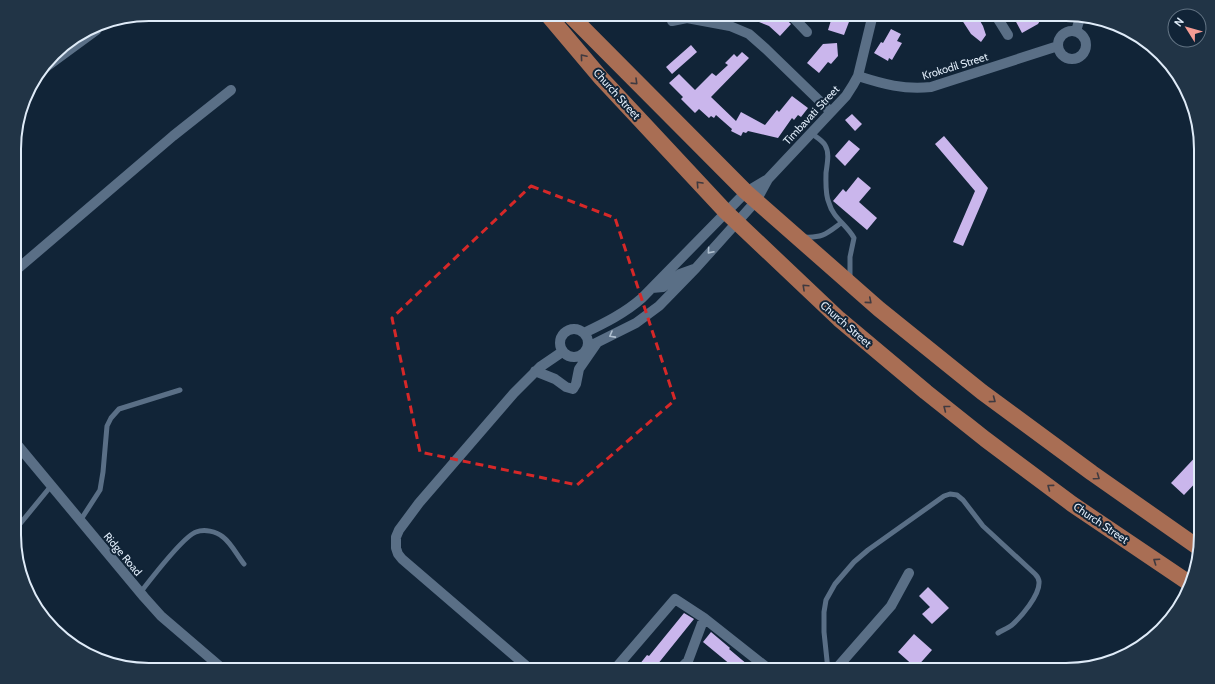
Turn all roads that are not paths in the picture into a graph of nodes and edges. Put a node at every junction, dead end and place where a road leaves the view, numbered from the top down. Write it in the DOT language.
graph roads {
  1 [pos="553,21"];
  2 [pos="576,21"];
  3 [pos="702,21"];
  4 [pos="797,21"];
  5 [pos="871,21"];
  6 [pos="1000,21"];
  7 [pos="1079,22"];
  8 [pos="1076,31"];
  9 [pos="98,32"];
  10 [pos="807,32"];
  11 [pos="1008,35"];
  12 [pos="1058,46"];
  13 [pos="55,64"];
  14 [pos="858,76"];
  15 [pos="231,90"];
  16 [pos="831,112"];
  17 [pos="811,133"];
  18 [pos="751,197"];
  19 [pos="731,217"];
  20 [pos="841,222"];
  21 [pos="797,237"];
  22 [pos="21,265"];
  23 [pos="696,268"];
  24 [pos="850,284"];
  25 [pos="652,288"];
  26 [pos="584,333"];
  27 [pos="593,345"];
  28 [pos="562,352"];
  29 [pos="535,371"];
  30 [pos="180,390"];
  31 [pos="21,449"];
  32 [pos="51,486"];
  33 [pos="80,521"];
  34 [pos="21,523"];
  35 [pos="1194,544"];
  36 [pos="244,564"];
  37 [pos="909,573"];
  38 [pos="1185,580"];
  39 [pos="140,592"];
  40 [pos="704,618"];
  41 [pos="998,633"];
  42 [pos="216,663"];
  43 [pos="523,663"];
  44 [pos="620,663"];
  45 [pos="686,663"];
  46 [pos="761,663"];
  47 [pos="827,663"];
  48 [pos="841,663"];
  19 -- 1 [label="main road, Church Street, one-way"];
  2 -- 18 [label="main road, Church Street, one-way"];
  3 -- 16 [label="street"];
  4 -- 10 [label="street"];
  5 -- 14 [label="street, Timbavati Street"];
  6 -- 11 [label="street"];
  7 -- 8 [label="street"];
  8 -- 12 [label="street"];
  8 -- 12 [label="street"];
  9 -- 13 [label="lane"];
  12 -- 14 [label="street, Krokodil Street"];
  14 -- 16 [label="street, Timbavati Street"];
  15 -- 22 [label="street"];
  16 -- 17 [label="street, Timbavati Street"];
  17 -- 18 [label="street, Timbavati Street"];
  17 -- 20 [label="lane"];
  18 -- 19 [label="street, Timbavati Street"];
  18 -- 19 [label="street, Timbavati Street"];
  18 -- 21 [label="main road, Church Street"];
  19 -- 23 [label="street, one-way"];
  19 -- 25 [label="street"];
  38 -- 19 [label="main road, Church Street, one-way"];
  20 -- 21 [label="lane"];
  20 -- 24 [label="lane"];
  21 -- 24 [label="main road, Church Street"];
  23 -- 25 [label="street"];
  23 -- 27 [label="street, one-way"];
  24 -- 35 [label="main road, Church Street, one-way"];
  25 -- 26 [label="street"];
  26 -- 27 [label="street"];
  26 -- 28 [label="street"];
  27 -- 28 [label="street"];
  27 -- 29 [label="street"];
  28 -- 29 [label="street"];
  29 -- 43 [label="street"];
  30 -- 33 [label="lane"];
  31 -- 32 [label="street, Ridge Road"];
  32 -- 33 [label="street, Ridge Road"];
  32 -- 34 [label="lane"];
  33 -- 39 [label="street, Ridge Road"];
  36 -- 39 [label="lane"];
  37 -- 48 [label="street"];
  39 -- 42 [label="street, Ridge Road"];
  40 -- 44 [label="street"];
  40 -- 45 [label="street"];
  40 -- 46 [label="street"];
  41 -- 47 [label="lane"];
}
